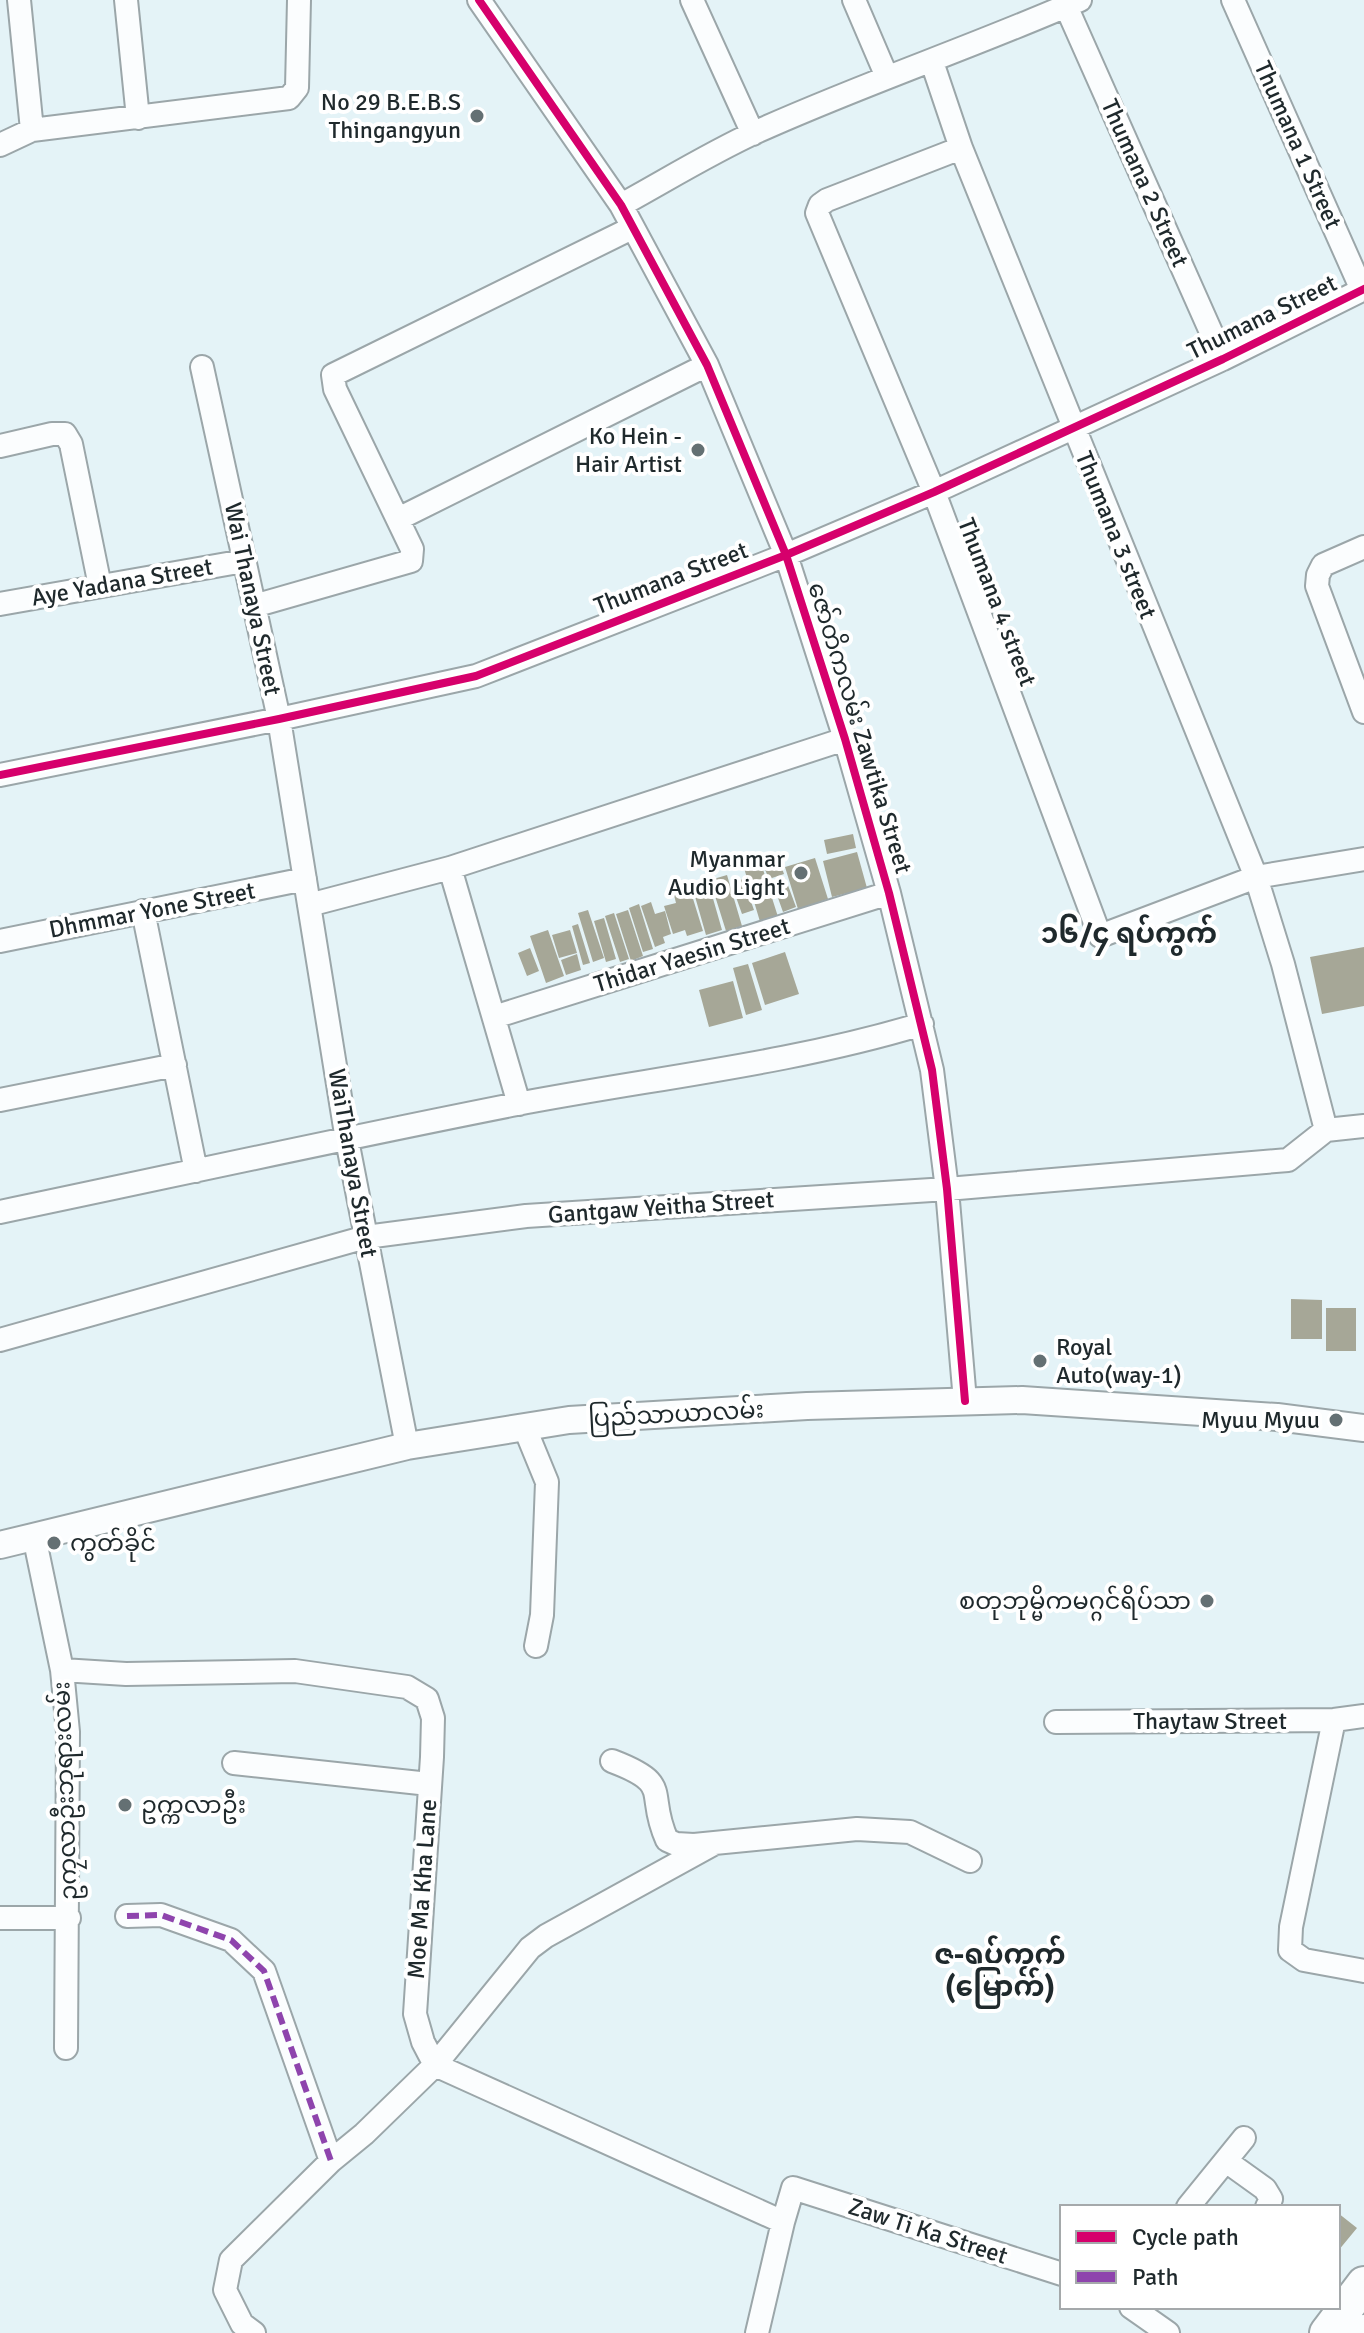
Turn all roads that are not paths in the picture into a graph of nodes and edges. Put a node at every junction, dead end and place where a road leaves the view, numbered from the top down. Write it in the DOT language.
graph roads {
  1 [pos="19,0"];
  2 [pos="126,0"];
  3 [pos="299,0"];
  4 [pos="479,0"];
  5 [pos="692,0"];
  6 [pos="854,0"];
  7 [pos="1233,0"];
  8 [pos="1073,3"];
  9 [pos="932,62"];
  10 [pos="887,77"];
  11 [pos="138,118"];
  12 [pos="32,130"];
  13 [pos="753,134"];
  14 [pos="0,145"];
  15 [pos="961,148"];
  16 [pos="621,205"];
  17 [pos="632,228"];
  18 [pos="1363,290"];
  19 [pos="1223,359"];
  20 [pos="707,365"];
  21 [pos="202,367"];
  22 [pos="1073,430"];
  23 [pos="0,446"];
  24 [pos="934,492"];
  25 [pos="398,519"];
  26 [pos="1364,547"];
  27 [pos="786,555"];
  28 [pos="244,561"];
  29 [pos="100,586"];
  30 [pos="0,604"];
  31 [pos="254,606"];
  32 [pos="1364,712"];
  33 [pos="279,719"];
  34 [pos="845,739"];
  35 [pos="0,775"];
  36 [pos="1364,859"];
  37 [pos="450,868"];
  38 [pos="1256,877"];
  39 [pos="305,879"];
  40 [pos="889,893"];
  41 [pos="309,905"];
  42 [pos="143,911"];
  43 [pos="0,941"];
  44 [pos="494,1017"];
  45 [pos="922,1024"];
  46 [pos="175,1065"];
  47 [pos="0,1100"];
  48 [pos="519,1104"];
  49 [pos="1364,1126"];
  50 [pos="1326,1130"];
  51 [pos="347,1140"];
  52 [pos="196,1171"];
  53 [pos="947,1189"];
  54 [pos="0,1212"];
  55 [pos="366,1237"];
  56 [pos="0,1340"];
  57 [pos="965,1401"];
  58 [pos="524,1426"];
  59 [pos="1364,1428"];
  60 [pos="407,1446"];
  61 [pos="34,1536"];
  62 [pos="0,1545"];
  63 [pos="536,1646"];
  64 [pos="62,1670"];
  65 [pos="1364,1716"];
  66 [pos="1334,1720"];
  67 [pos="1056,1722"];
  68 [pos="612,1761"];
  69 [pos="234,1763"];
  70 [pos="429,1784"];
  71 [pos="715,1843"];
  72 [pos="970,1861"];
  73 [pos="127,1916"];
  74 [pos="0,1918"];
  75 [pos="69,1918"];
  76 [pos="1364,1971"];
  77 [pos="66,2048"];
  78 [pos="435,2065"];
  79 [pos="1244,2138"];
  80 [pos="331,2161"];
  81 [pos="1226,2161"];
  82 [pos="1190,2205"];
  83 [pos="1268,2205"];
  84 [pos="783,2222"];
  85 [pos="1060,2273"];
  86 [pos="1134,2309"];
  87 [pos="1361,2313"];
  88 [pos="254,2333"];
  89 [pos="757,2333"];
  90 [pos="1168,2333"];
  91 [pos="1327,2333"];
  1 -- 12 [label="street"];
  2 -- 11 [label="street"];
  3 -- 11 [label="street"];
  4 -- 16 [label="street, ဇော်တိကလမ်း Zawtika Street"];
  5 -- 13 [label="street"];
  6 -- 10 [label="street"];
  7 -- 18 [label="street, Thumana 1 Street"];
  8 -- 9 [label="street"];
  8 -- 19 [label="street, Thumana 2 Street"];
  9 -- 10 [label="street"];
  9 -- 15 [label="street, Thumana 3 street"];
  10 -- 13 [label="street"];
  11 -- 12 [label="street"];
  12 -- 14 [label="street"];
  13 -- 16 [label="street"];
  15 -- 22 [label="street, Thumana 3 street"];
  15 -- 24 [label="street, Thumana 4 street"];
  16 -- 17 [label="street, ဇော်တိကလမ်း Zawtika Street"];
  17 -- 20 [label="street, ဇော်တိကလမ်း Zawtika Street"];
  17 -- 25 [label="street"];
  18 -- 19 [label="street, Thumana Street"];
  19 -- 22 [label="street, Thumana Street"];
  20 -- 25 [label="street"];
  20 -- 27 [label="street, ဇော်တိကလမ်း Zawtika Street"];
  21 -- 28 [label="street, Wai Thanaya Street"];
  22 -- 24 [label="street, Thumana Street"];
  22 -- 38 [label="street, Thumana 3 street"];
  23 -- 29 [label="street"];
  24 -- 27 [label="street, Thumana Street"];
  24 -- 38 [label="street, Thumana 4 street"];
  25 -- 31 [label="street"];
  26 -- 32 [label="street"];
  27 -- 33 [label="street, Thumana Street"];
  27 -- 34 [label="street, ဇော်တိကလမ်း Zawtika Street"];
  28 -- 29 [label="street, Aye Yadana Street"];
  28 -- 31 [label="street, Wai Thanaya Street"];
  29 -- 30 [label="street, Aye Yadana Street"];
  31 -- 33 [label="street, Wai Thanaya Street"];
  33 -- 35 [label="street, Thumana Street"];
  33 -- 39 [label="street, Wai Thanaya Street"];
  34 -- 37 [label="street"];
  34 -- 40 [label="street, ဇော်တိကလမ်း Zawtika Street"];
  36 -- 38 [label="street"];
  37 -- 41 [label="street"];
  37 -- 44 [label="street"];
  38 -- 50 [label="street, Thumana 3 street"];
  39 -- 41 [label="street, WaiThanaya Street"];
  39 -- 42 [label="street, Dhmmar Yone Street"];
  40 -- 44 [label="street, Thidar Yaesin Street"];
  40 -- 45 [label="street, ဇော်တိကလမ်း Zawtika Street"];
  41 -- 51 [label="street, WaiThanaya Street"];
  42 -- 43 [label="street, Dhmmar Yone Street"];
  42 -- 46 [label="street"];
  44 -- 48 [label="street"];
  45 -- 48 [label="street"];
  45 -- 53 [label="street, ဇော်တိကလမ်း Zawtika Street"];
  46 -- 47 [label="street"];
  46 -- 52 [label="street"];
  48 -- 51 [label="street"];
  49 -- 50 [label="street"];
  50 -- 53 [label="street, Gantgaw Yeitha Street"];
  51 -- 52 [label="street"];
  51 -- 55 [label="street, WaiThanaya Street"];
  52 -- 54 [label="street"];
  53 -- 55 [label="street, Gantgaw Yeitha Street"];
  53 -- 57 [label="street, ဇော်တိကလမ်း Zawtika Street"];
  55 -- 56 [label="street, Gantgaw Yeitha Street"];
  55 -- 60 [label="street, WaiThanaya Street"];
  57 -- 58 [label="street, ပြည်သာယာလမ်း"];
  57 -- 59 [label="street, ပြည်သာယာလမ်း"];
  58 -- 60 [label="street, ပြည်သာယာလမ်း"];
  58 -- 63 [label="street"];
  60 -- 61 [label="street, ပြည်သာယာလမ်း"];
  61 -- 62 [label="street, ပြည်သာယာလမ်း"];
  61 -- 64 [label="street, ဥကၠလာဦးဘုရားလမ်း"];
  64 -- 70 [label="street, Moe Ma Kha Lane"];
  64 -- 75 [label="street, ဥကၠလာဦးဘုရားလမ်း"];
  65 -- 66 [label="street, Thaytaw Street"];
  66 -- 67 [label="street, Thaytaw Street"];
  66 -- 76 [label="street"];
  68 -- 71 [label="street"];
  69 -- 70 [label="street"];
  70 -- 78 [label="street, Moe Ma Kha Lane"];
  71 -- 72 [label="street"];
  71 -- 78 [label="street"];
  73 -- 80 [label="street"];
  74 -- 75 [label="street"];
  75 -- 77 [label="street, ဥကၠလာဦးဘုရားလမ်း"];
  78 -- 80 [label="street"];
  78 -- 84 [label="street"];
  79 -- 81 [label="street"];
  80 -- 88 [label="street"];
  81 -- 82 [label="street"];
  81 -- 83 [label="street"];
  84 -- 85 [label="street, Zaw Ti Ka Street"];
  84 -- 89 [label="street"];
  86 -- 90 [label="street"];
  87 -- 91 [label="main road"];
}
